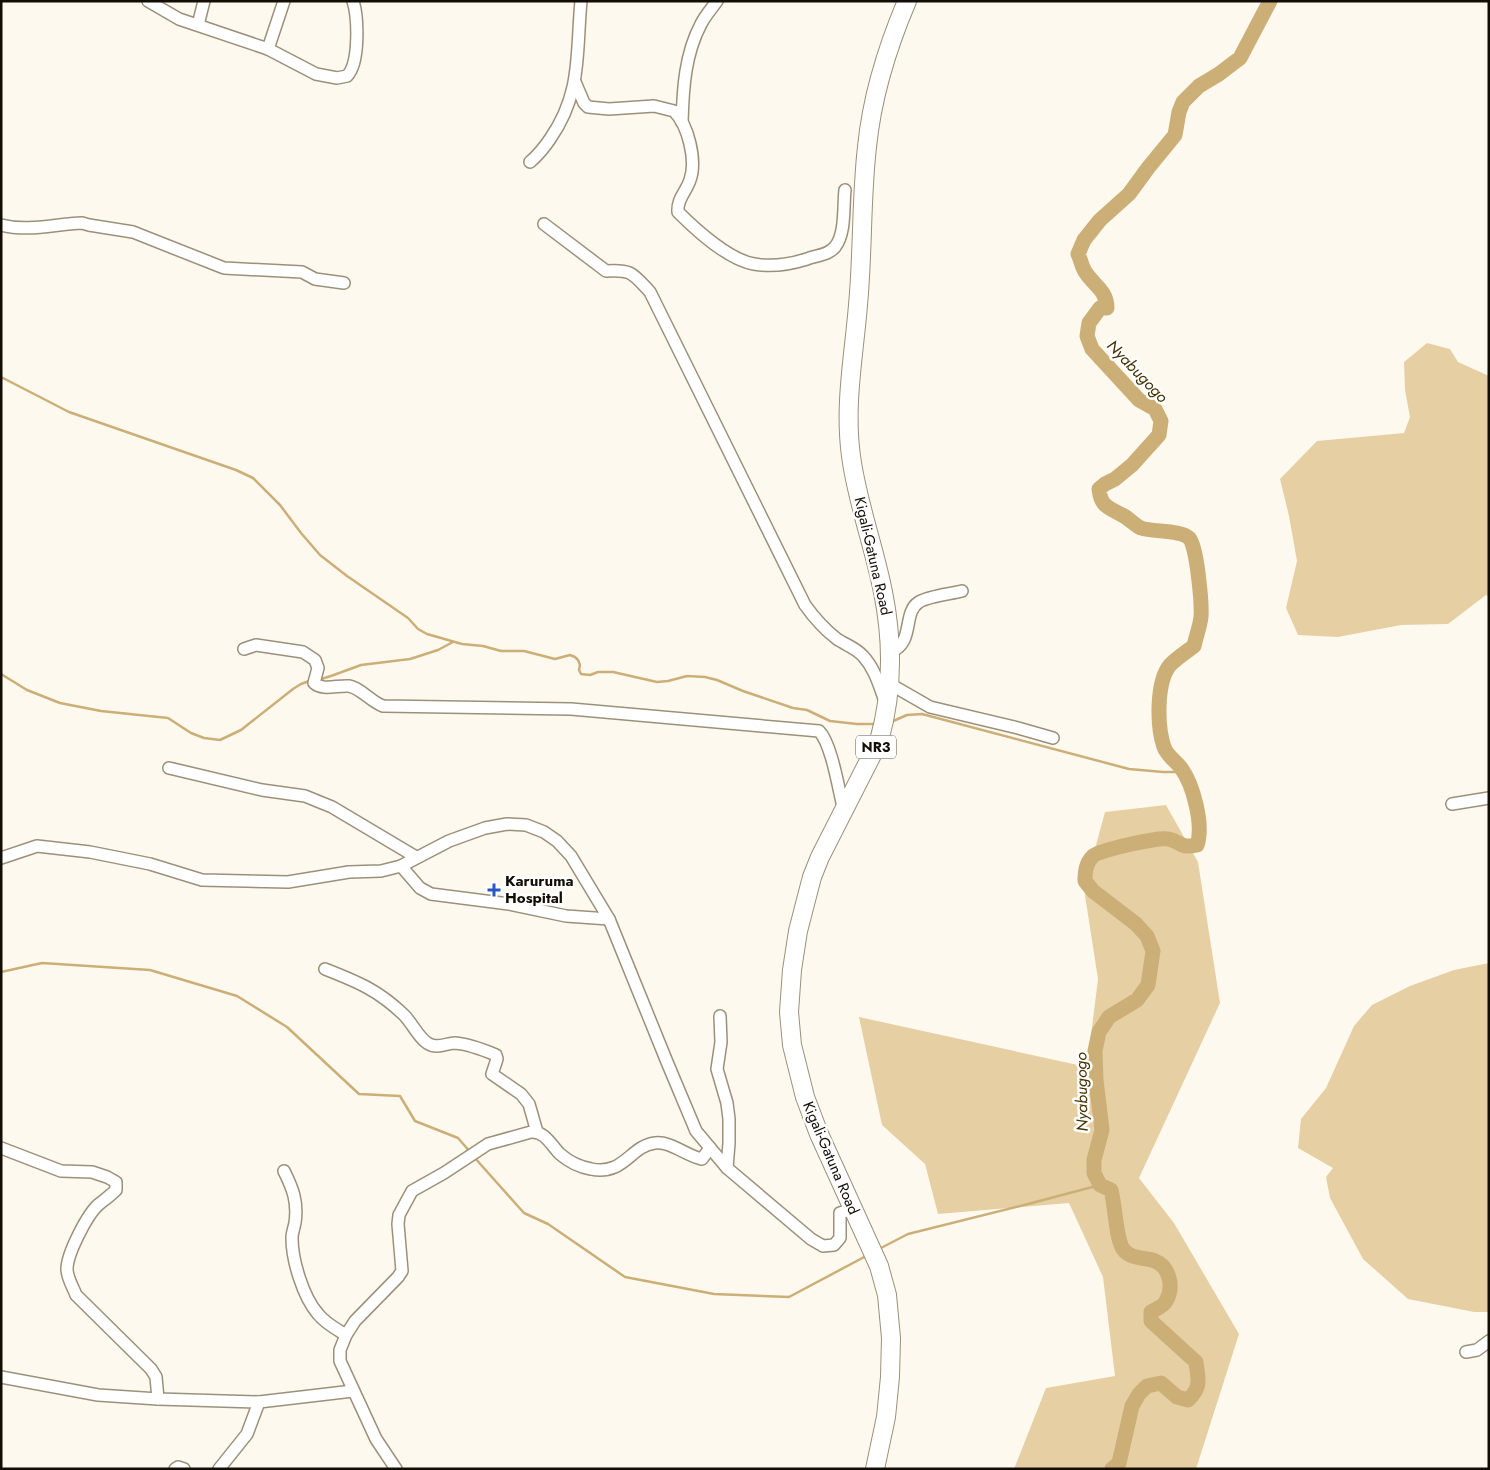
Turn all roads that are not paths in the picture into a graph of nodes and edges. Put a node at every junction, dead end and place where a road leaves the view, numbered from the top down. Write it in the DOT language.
graph roads {
  1 [pos="148,1"];
  2 [pos="204,1"];
  3 [pos="284,1"];
  4 [pos="353,1"];
  5 [pos="581,1"];
  6 [pos="717,1"];
  7 [pos="906,1"];
  8 [pos="198,25"];
  9 [pos="268,49"];
  10 [pos="575,82"];
  11 [pos="682,122"];
  12 [pos="530,162"];
  13 [pos="845,190"];
  14 [pos="544,224"];
  15 [pos="1,225"];
  16 [pos="344,283"];
  17 [pos="962,592"];
  18 [pos="244,649"];
  19 [pos="891,652"];
  20 [pos="890,684"];
  21 [pos="887,708"];
  22 [pos="1053,738"];
  23 [pos="169,768"];
  24 [pos="1489,798"];
  25 [pos="1452,804"];
  26 [pos="844,811"];
  27 [pos="416,857"];
  28 [pos="1,858"];
  29 [pos="401,866"];
  30 [pos="610,919"];
  31 [pos="325,969"];
  32 [pos="720,1016"];
  33 [pos="537,1132"];
  34 [pos="1,1148"];
  35 [pos="710,1148"];
  36 [pos="727,1168"];
  37 [pos="284,1171"];
  38 [pos="853,1209"];
  39 [pos="346,1335"];
  40 [pos="1489,1341"];
  41 [pos="1466,1352"];
  42 [pos="1,1377"];
  43 [pos="353,1391"];
  44 [pos="158,1399"];
  45 [pos="259,1402"];
  46 [pos="175,1469"];
  47 [pos="184,1469"];
  48 [pos="219,1469"];
  49 [pos="396,1469"];
  50 [pos="875,1469"];
  1 -- 8 [label="street"];
  2 -- 8 [label="street"];
  3 -- 9 [label="street"];
  4 -- 9 [label="street"];
  5 -- 10 [label="street"];
  6 -- 11 [label="street"];
  7 -- 19 [label="highway, Kigali-Gatuna Road / NR3"];
  8 -- 9 [label="street"];
  10 -- 11 [label="street"];
  10 -- 12 [label="street"];
  11 -- 13 [label="street"];
  14 -- 21 [label="street"];
  15 -- 16 [label="street"];
  17 -- 19 [label="street"];
  18 -- 26 [label="street"];
  19 -- 20 [label="highway, Kigali-Gatuna Road / NR3"];
  20 -- 21 [label="highway, Kigali-Gatuna Road / NR3"];
  20 -- 22 [label="street"];
  21 -- 26 [label="highway, Kigali-Gatuna Road / NR3"];
  23 -- 27 [label="street"];
  24 -- 25 [label="street"];
  26 -- 38 [label="highway, Kigali-Gatuna Road / NR3"];
  27 -- 29 [label="street"];
  27 -- 30 [label="street"];
  28 -- 29 [label="street"];
  29 -- 30 [label="street"];
  30 -- 35 [label="street"];
  31 -- 33 [label="street"];
  32 -- 36 [label="street"];
  33 -- 35 [label="street"];
  33 -- 39 [label="street"];
  34 -- 44 [label="street"];
  35 -- 36 [label="street"];
  36 -- 38 [label="street"];
  37 -- 39 [label="street"];
  38 -- 50 [label="highway, Kigali-Gatuna Road / NR3"];
  39 -- 43 [label="street"];
  40 -- 41 [label="street"];
  42 -- 44 [label="street"];
  43 -- 45 [label="street"];
  43 -- 49 [label="street"];
  44 -- 45 [label="street"];
  45 -- 48 [label="street"];
  46 -- 47 [label="street"];
}
